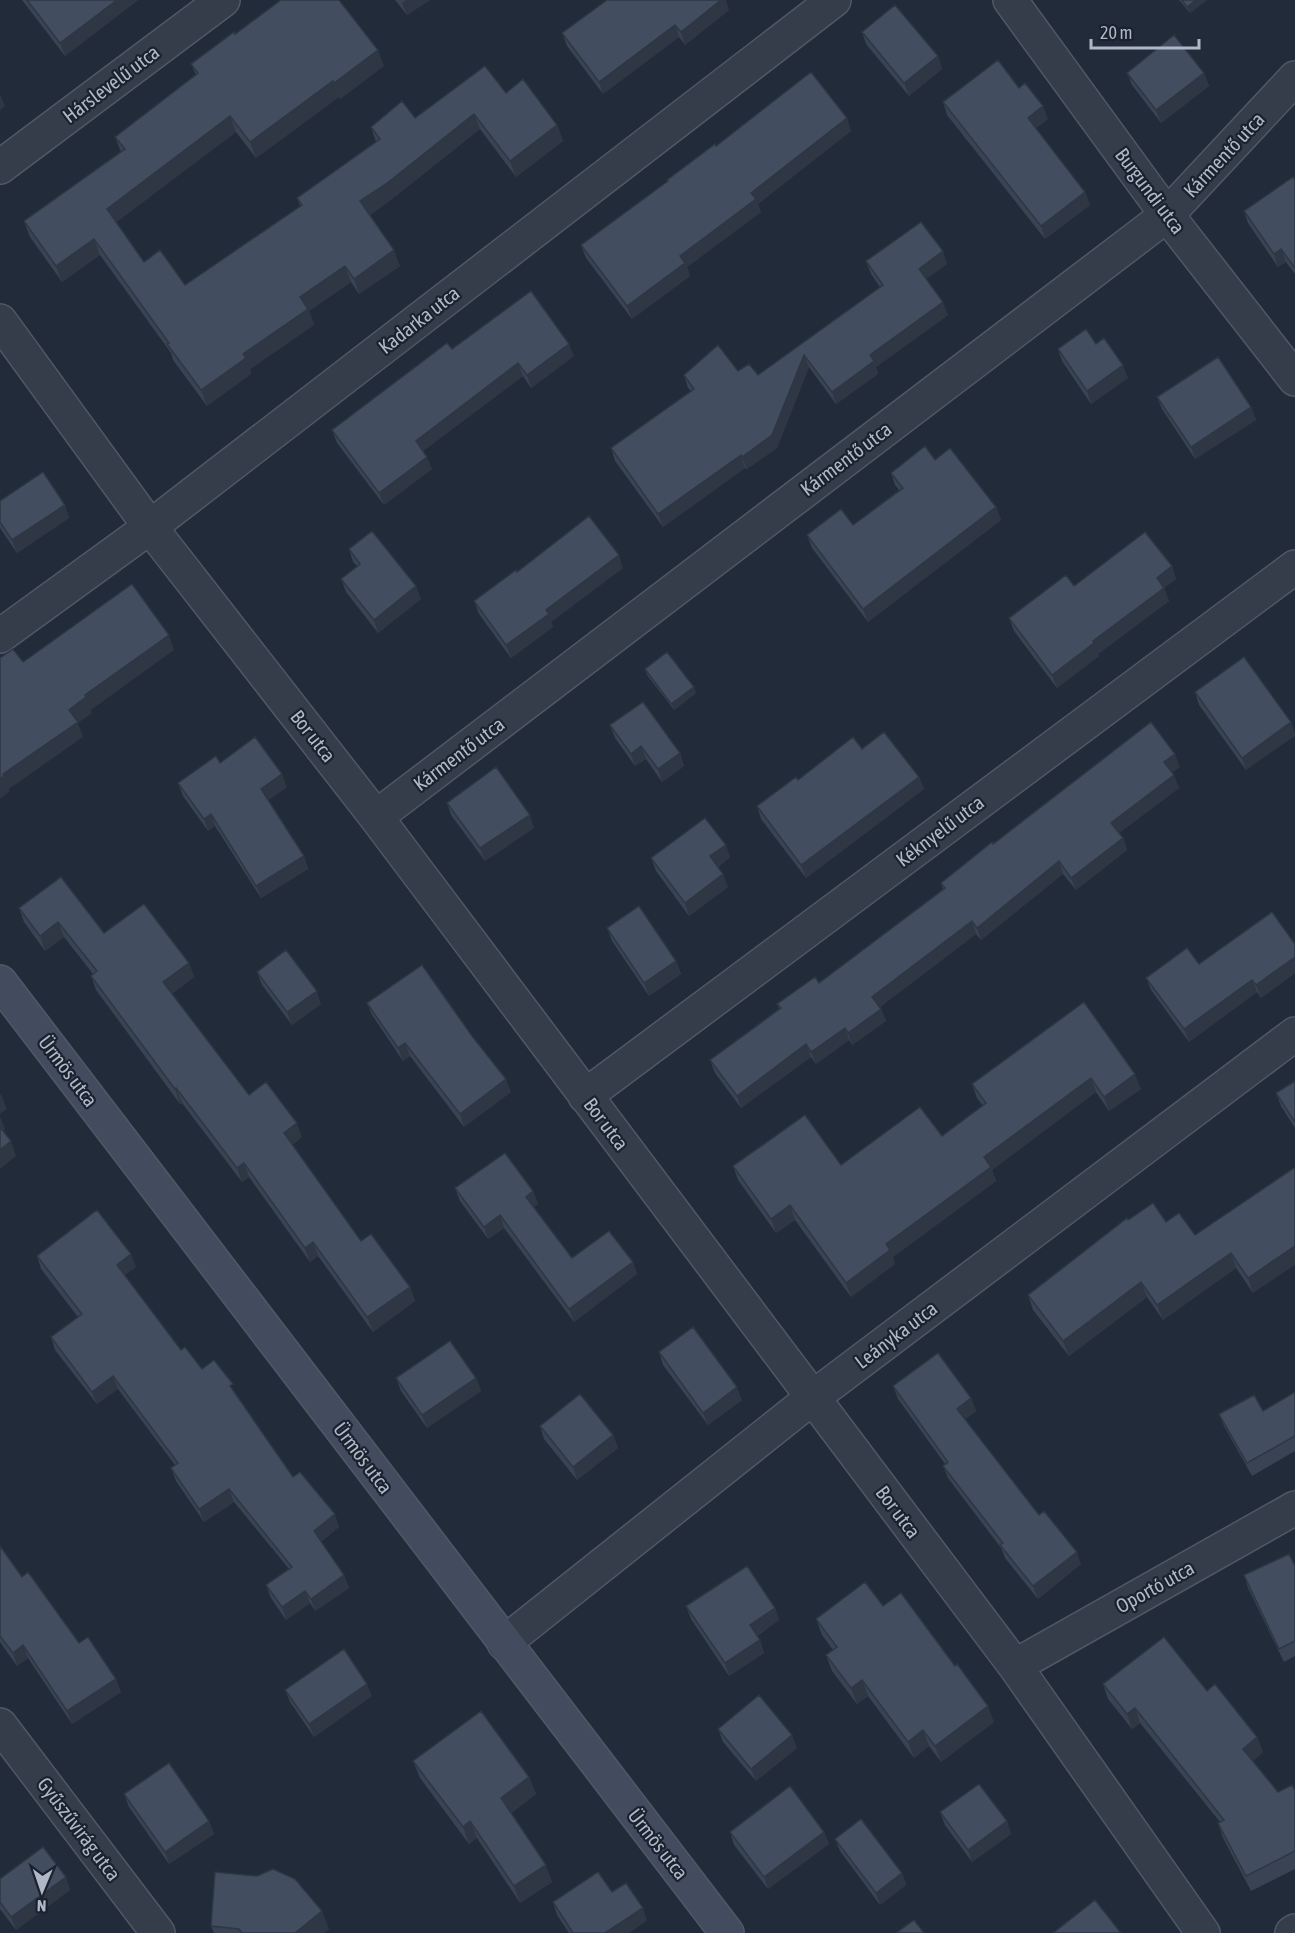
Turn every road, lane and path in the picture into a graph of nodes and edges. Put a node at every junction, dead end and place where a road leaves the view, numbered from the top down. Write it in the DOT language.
graph roads {
  1 [pos="223,0"];
  2 [pos="834,0"];
  3 [pos="1010,0"];
  4 [pos="1295,78"];
  5 [pos="0,167"];
  6 [pos="1167,215"];
  7 [pos="0,321"];
  8 [pos="1295,379"];
  9 [pos="150,528"];
  10 [pos="1295,567"];
  11 [pos="0,636"];
  12 [pos="376,817"];
  13 [pos="0,982"];
  14 [pos="1295,1034"];
  15 [pos="585,1096"];
  16 [pos="812,1398"];
  17 [pos="1295,1508"];
  18 [pos="504,1643"];
  19 [pos="1015,1666"];
  20 [pos="0,1725"];
  21 [pos="158,1933"];
  22 [pos="727,1933"];
  23 [pos="1203,1933"];
  1 -- 5 [label="street, Hárslevelű utca"];
  2 -- 9 [label="street, Kadarka utca"];
  3 -- 6 [label="street, Burgundi utca"];
  4 -- 6 [label="street, Kármentő utca"];
  6 -- 8 [label="street, Burgundi utca"];
  6 -- 12 [label="street, Kármentő utca"];
  7 -- 9 [label="street, Bor utca"];
  9 -- 11 [label="street, Kadarka utca"];
  9 -- 12 [label="street, Bor utca"];
  10 -- 15 [label="street, Kéknyelű utca"];
  12 -- 15 [label="street, Bor utca"];
  13 -- 18 [label="street, Ürmös utca"];
  14 -- 16 [label="street, Leányka utca"];
  15 -- 16 [label="street, Bor utca"];
  16 -- 18 [label="street, Leányka utca"];
  16 -- 19 [label="street, Bor utca"];
  17 -- 19 [label="street, Oportó utca"];
  18 -- 22 [label="street, Ürmös utca"];
  19 -- 23 [label="street, Bor utca"];
  20 -- 21 [label="street, Gyűszűvirág utca"];
}
